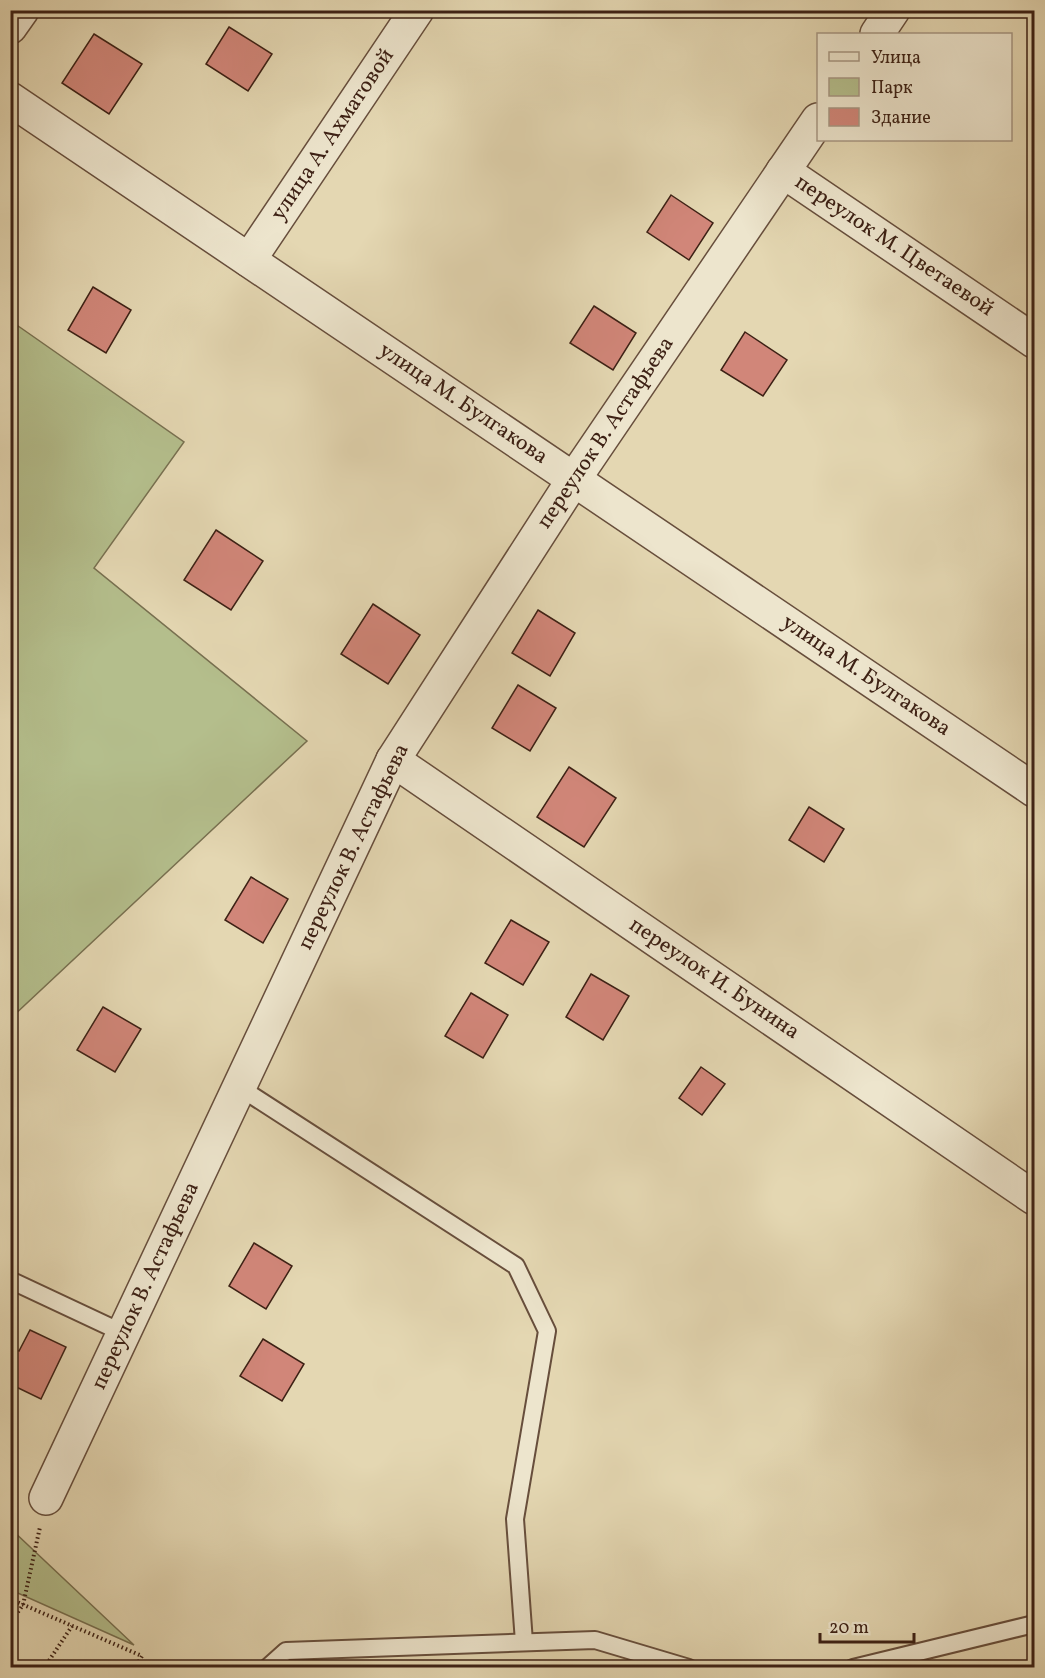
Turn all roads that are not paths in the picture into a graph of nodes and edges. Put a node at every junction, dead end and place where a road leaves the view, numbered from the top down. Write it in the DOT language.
graph roads {
  1 [pos="22,10"];
  2 [pos="417,10"];
  3 [pos="893,10"];
  4 [pos="10,27"];
  5 [pos="878,33"];
  6 [pos="10,99"];
  7 [pos="817,123"];
  8 [pos="783,171"];
  9 [pos="249,260"];
  10 [pos="1035,342"];
  11 [pos="574,479"];
  12 [pos="393,760"];
  13 [pos="1035,790"];
  14 [pos="239,1087"];
  15 [pos="1035,1198"];
  16 [pos="10,1280"];
  17 [pos="123,1333"];
  18 [pos="46,1498"];
  19 [pos="1035,1624"];
  20 [pos="524,1642"];
  21 [pos="267,1668"];
  22 [pos="689,1668"];
  23 [pos="853,1668"];
  1 -- 4 [label="street"];
  2 -- 9 [label="street, улица А. Ахматовой"];
  3 -- 5 [label="street"];
  6 -- 9 [label="street, улица М. Булгакова"];
  7 -- 8 [label="street, переулок В. Астафьева"];
  8 -- 10 [label="street, переулок М. Цветаевой"];
  8 -- 11 [label="street, переулок В. Астафьева"];
  9 -- 11 [label="street, улица М. Булгакова"];
  11 -- 12 [label="street, переулок В. Астафьева"];
  11 -- 13 [label="street, улица М. Булгакова"];
  12 -- 14 [label="street, переулок В. Астафьева"];
  12 -- 15 [label="street, переулок И. Бунина"];
  14 -- 17 [label="street, переулок В. Астафьева"];
  14 -- 20 [label="lane"];
  16 -- 17 [label="lane"];
  17 -- 18 [label="street, переулок В. Астафьева"];
  19 -- 23 [label="lane"];
  20 -- 21 [label="lane"];
  20 -- 22 [label="lane"];
}
